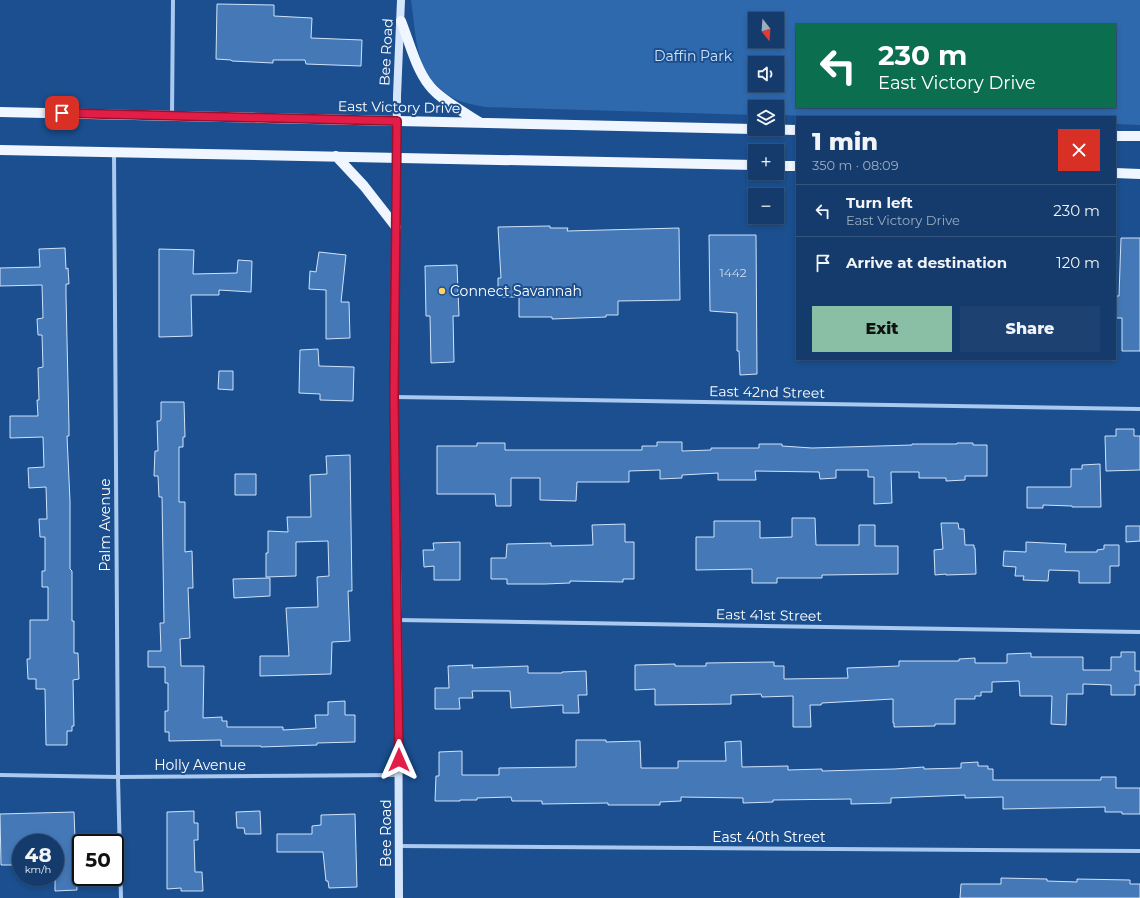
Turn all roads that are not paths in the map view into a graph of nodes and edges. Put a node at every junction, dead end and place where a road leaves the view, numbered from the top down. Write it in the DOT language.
graph roads {
  1 [pos="173,0"];
  2 [pos="401,0"];
  3 [pos="401,20"];
  4 [pos="0,112"];
  5 [pos="172,115"];
  6 [pos="397,121"];
  7 [pos="481,123"];
  8 [pos="796,130"];
  9 [pos="1116,136"];
  10 [pos="1140,136"];
  11 [pos="0,150"];
  12 [pos="114,152"];
  13 [pos="336,156"];
  14 [pos="397,157"];
  15 [pos="748,165"];
  16 [pos="784,166"];
  17 [pos="796,166"];
  18 [pos="1116,174"];
  19 [pos="1140,174"];
  20 [pos="396,227"];
  21 [pos="394,396"];
  22 [pos="1140,409"];
  23 [pos="398,620"];
  24 [pos="1140,632"];
  25 [pos="400,775"];
  26 [pos="0,776"];
  27 [pos="118,777"];
  28 [pos="398,846"];
  29 [pos="1140,851"];
  30 [pos="121,898"];
  31 [pos="399,898"];
  1 -- 5 [label="street"];
  2 -- 3 [label="main road, Bee Road"];
  3 -- 6 [label="main road, Bee Road"];
  3 -- 7 [label="main road"];
  4 -- 5 [label="main road, East Victory Drive"];
  5 -- 6 [label="main road, East Victory Drive"];
  6 -- 7 [label="main road, East Victory Drive"];
  6 -- 14 [label="main road, Bee Road"];
  7 -- 8 [label="main road, East Victory Drive"];
  9 -- 10 [label="main road"];
  11 -- 12 [label="main road"];
  12 -- 13 [label="main road"];
  12 -- 27 [label="street, Palm Avenue"];
  13 -- 14 [label="main road"];
  13 -- 20 [label="main road"];
  14 -- 15 [label="main road"];
  14 -- 20 [label="main road, Bee Road"];
  16 -- 17 [label="main road"];
  18 -- 19 [label="main road"];
  20 -- 21 [label="main road, Bee Road"];
  21 -- 22 [label="street, East 42nd Street"];
  21 -- 23 [label="main road, Bee Road"];
  23 -- 24 [label="street, East 41st Street"];
  23 -- 25 [label="main road, Bee Road"];
  25 -- 27 [label="street, Holly Avenue"];
  25 -- 28 [label="main road, Bee Road"];
  26 -- 27 [label="street, Holly Avenue"];
  27 -- 30 [label="street, Palm Avenue"];
  28 -- 29 [label="street, East 40th Street"];
  28 -- 31 [label="main road, Bee Road"];
}
